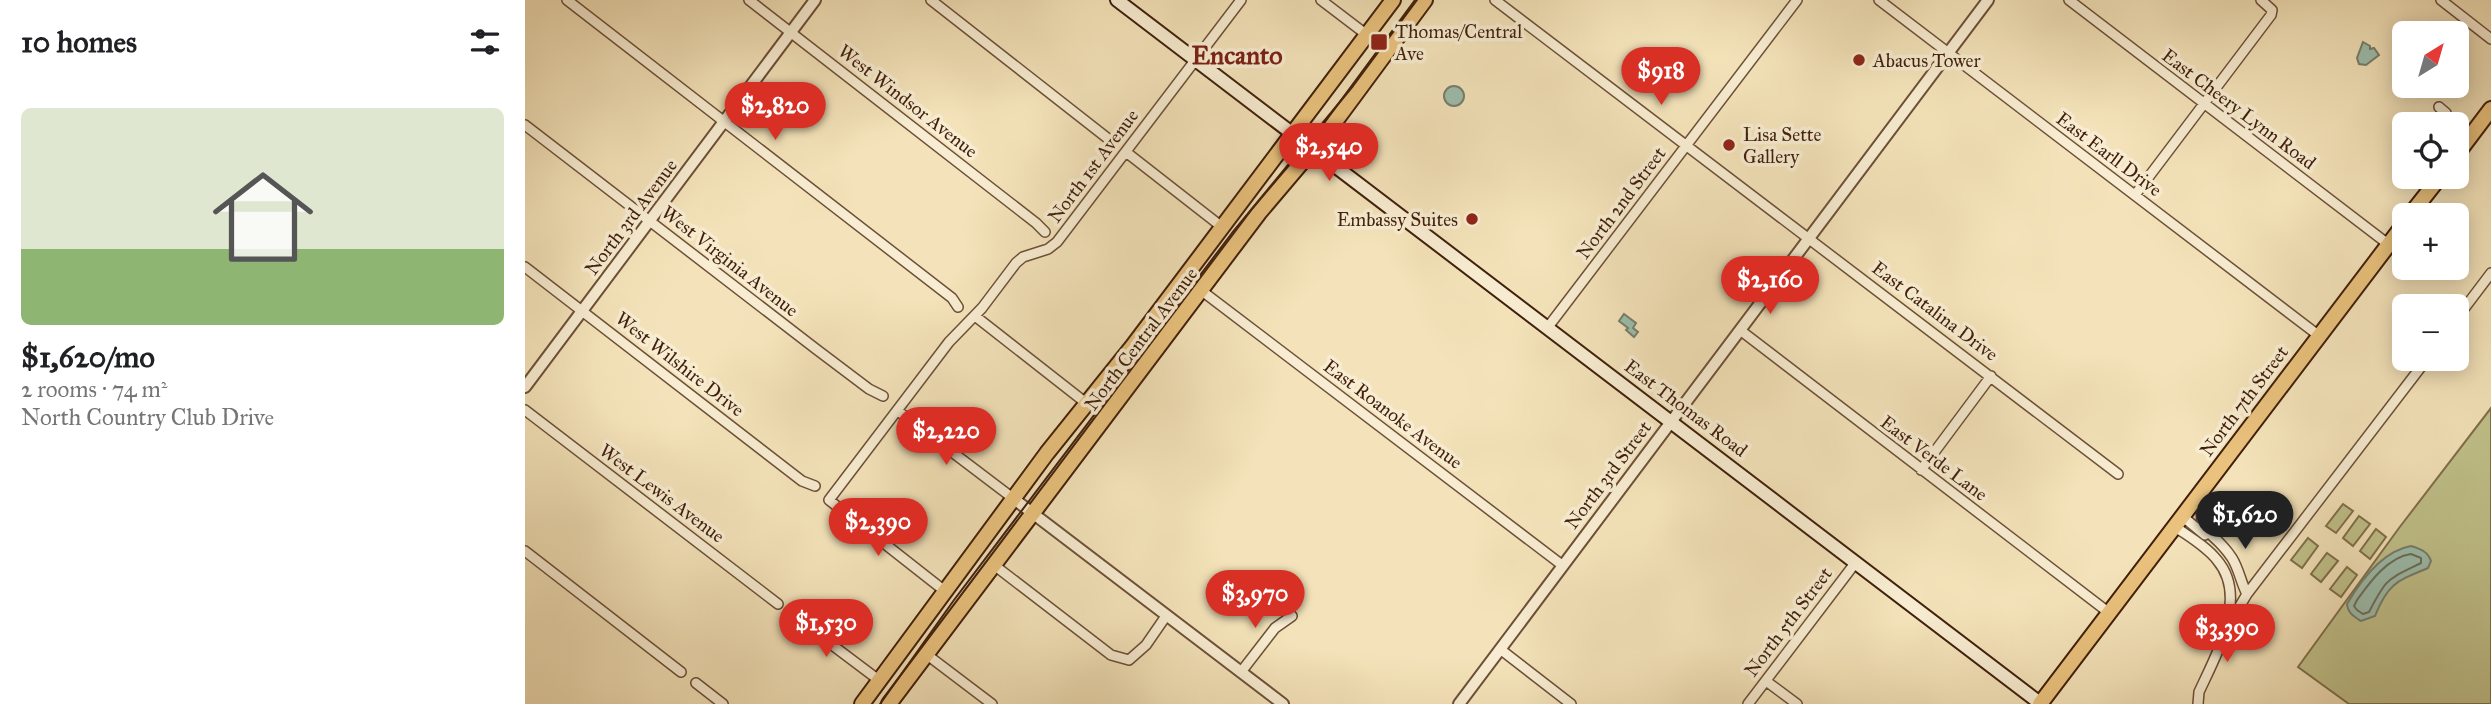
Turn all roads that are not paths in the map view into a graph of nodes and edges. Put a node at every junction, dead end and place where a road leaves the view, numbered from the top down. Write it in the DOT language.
graph roads {
  1 [pos="567,0"];
  2 [pos="749,0"];
  3 [pos="815,0"];
  4 [pos="931,0"];
  5 [pos="1117,0"];
  6 [pos="1241,0"];
  7 [pos="1321,0"];
  8 [pos="1393,0"];
  9 [pos="1425,0"];
  10 [pos="1495,0"];
  11 [pos="1797,0"];
  12 [pos="1879,0"];
  13 [pos="1989,0"];
  14 [pos="2069,0"];
  15 [pos="2260,0"];
  16 [pos="2441,0"];
  17 [pos="791,33"];
  18 [pos="1367,35"];
  19 [pos="2491,38"];
  20 [pos="1948,54"];
  21 [pos="1195,60"];
  22 [pos="2203,103"];
  23 [pos="2491,109"];
  24 [pos="725,122"];
  25 [pos="525,125"];
  26 [pos="1292,134"];
  27 [pos="2469,137"];
  28 [pos="1111,141"];
  29 [pos="1687,145"];
  30 [pos="1309,147"];
  31 [pos="1126,152"];
  32 [pos="2430,189"];
  33 [pos="2135,195"];
  34 [pos="2419,203"];
  35 [pos="651,221"];
  36 [pos="1222,227"];
  37 [pos="1045,232"];
  38 [pos="1809,238"];
  39 [pos="2392,239"];
  40 [pos="2388,244"];
  41 [pos="525,267"];
  42 [pos="2491,273"];
  43 [pos="1202,291"];
  44 [pos="2469,302"];
  45 [pos="958,307"];
  46 [pos="582,312"];
  47 [pos="975,316"];
  48 [pos="1548,327"];
  49 [pos="1739,330"];
  50 [pos="2318,335"];
  51 [pos="2418,371"];
  52 [pos="1991,376"];
  53 [pos="525,387"];
  54 [pos="883,396"];
  55 [pos="1086,403"];
  56 [pos="525,410"];
  57 [pos="898,411"];
  58 [pos="1670,421"];
  59 [pos="1921,470"];
  60 [pos="2118,474"];
  61 [pos="815,486"];
  62 [pos="2204,487"];
  63 [pos="1023,506"];
  64 [pos="2178,521"];
  65 [pos="2216,541"];
  66 [pos="525,551"];
  67 [pos="2232,558"];
  68 [pos="1856,562"];
  69 [pos="2221,564"];
  70 [pos="994,565"];
  71 [pos="1562,565"];
  72 [pos="2241,583"];
  73 [pos="2229,586"];
  74 [pos="946,592"];
  75 [pos="2247,594"];
  76 [pos="778,604"];
  77 [pos="2108,612"];
  78 [pos="792,614"];
  79 [pos="1166,616"];
  80 [pos="1292,616"];
  81 [pos="2229,616"];
  82 [pos="1500,649"];
  83 [pos="926,654"];
  84 [pos="681,672"];
  85 [pos="1241,672"];
  86 [pos="880,681"];
  87 [pos="1766,681"];
  88 [pos="696,683"];
  89 [pos="723,704"];
  90 [pos="862,704"];
  91 [pos="889,704"];
  92 [pos="992,704"];
  93 [pos="1283,704"];
  94 [pos="1459,704"];
  95 [pos="1571,704"];
  96 [pos="1748,704"];
  97 [pos="1797,704"];
  98 [pos="2041,704"];
  99 [pos="2198,704"];
  1 -- 24 [label="street"];
  2 -- 17 [label="street, West Windsor Avenue"];
  3 -- 17 [label="street, North 3rd Avenue"];
  4 -- 28 [label="street"];
  5 -- 21 [label="main road, East Thomas Road"];
  6 -- 21 [label="street, North 1st Avenue"];
  7 -- 18 [label="street"];
  8 -- 18 [label="main road, North Central Avenue"];
  9 -- 30 [label="main road, North Central Avenue"];
  10 -- 29 [label="street, East Catalina Drive"];
  11 -- 29 [label="street, North 2nd Street"];
  12 -- 20 [label="street, East Earll Drive"];
  13 -- 20 [label="street, North 3rd Street"];
  14 -- 22 [label="street, East Cheery Lynn Road"];
  15 -- 22 [label="street"];
  16 -- 19 [label="street"];
  17 -- 24 [label="street, North 3rd Avenue"];
  17 -- 37 [label="street, West Windsor Avenue"];
  18 -- 26 [label="main road, North Central Avenue"];
  20 -- 33 [label="street, East Earll Drive"];
  20 -- 38 [label="street, North 3rd Street"];
  21 -- 26 [label="main road, East Thomas Road"];
  21 -- 31 [label="street, North 1st Avenue"];
  22 -- 33 [label="street"];
  22 -- 40 [label="street, East Cheery Lynn Road"];
  23 -- 27 [label="main road"];
  24 -- 35 [label="street, North 3rd Avenue"];
  24 -- 45 [label="street"];
  25 -- 35 [label="street, West Virginia Avenue"];
  26 -- 30 [label="main road, East Thomas Road"];
  26 -- 36 [label="main road, North Central Avenue"];
  29 -- 38 [label="street, East Catalina Drive"];
  29 -- 48 [label="street, North 2nd Street"];
  30 -- 43 [label="main road, North Central Avenue"];
  30 -- 48 [label="main road, East Thomas Road"];
  31 -- 36 [label="street"];
  31 -- 47 [label="street, North 1st Avenue"];
  32 -- 34 [label="main road"];
  33 -- 50 [label="street, East Earll Drive"];
  35 -- 46 [label="street, North 3rd Avenue"];
  35 -- 54 [label="street, West Virginia Avenue"];
  36 -- 55 [label="main road, North Central Avenue"];
  38 -- 49 [label="street, North 3rd Street"];
  38 -- 52 [label="street, East Catalina Drive"];
  39 -- 40 [label="main road, North 7th Street"];
  40 -- 50 [label="main road, North 7th Street"];
  41 -- 46 [label="street, West Wilshire Drive"];
  42 -- 44 [label="street"];
  43 -- 63 [label="main road, North Central Avenue"];
  43 -- 71 [label="street, East Roanoke Avenue"];
  46 -- 53 [label="street, North 3rd Avenue"];
  46 -- 61 [label="street, West Wilshire Drive"];
  47 -- 55 [label="street"];
  47 -- 57 [label="street, North 1st Avenue"];
  48 -- 58 [label="main road, East Thomas Road"];
  49 -- 58 [label="street, North 3rd Street"];
  49 -- 59 [label="street, East Verde Lane"];
  50 -- 62 [label="main road, North 7th Street"];
  51 -- 75 [label="street"];
  52 -- 59 [label="street"];
  52 -- 60 [label="street, East Catalina Drive"];
  55 -- 63 [label="main road, North Central Avenue"];
  56 -- 76 [label="street, West Lewis Avenue"];
  57 -- 63 [label="street"];
  57 -- 74 [label="street, North 1st Avenue"];
  58 -- 68 [label="main road, East Thomas Road"];
  58 -- 71 [label="street, North 3rd Street"];
  59 -- 77 [label="street, East Verde Lane"];
  62 -- 64 [label="main road, North 7th Street"];
  62 -- 65 [label="street"];
  63 -- 70 [label="main road, North Central Avenue"];
  63 -- 74 [label="main road, North Central Avenue"];
  63 -- 79 [label="street"];
  64 -- 65 [label="street"];
  64 -- 69 [label="street"];
  64 -- 77 [label="main road, North 7th Street"];
  65 -- 67 [label="street"];
  66 -- 84 [label="street"];
  67 -- 69 [label="street"];
  67 -- 72 [label="street"];
  68 -- 87 [label="street, North 5th Street"];
  68 -- 98 [label="main road, East Thomas Road"];
  69 -- 73 [label="street"];
  70 -- 79 [label="street"];
  70 -- 83 [label="main road, North Central Avenue"];
  71 -- 82 [label="street, North 3rd Street"];
  72 -- 73 [label="street"];
  72 -- 75 [label="street"];
  73 -- 81 [label="street"];
  74 -- 86 [label="main road, North Central Avenue"];
  75 -- 81 [label="street"];
  77 -- 98 [label="main road, North 7th Street"];
  78 -- 86 [label="street"];
  79 -- 85 [label="street"];
  80 -- 85 [label="street"];
  81 -- 99 [label="street"];
  82 -- 94 [label="street, North 3rd Street"];
  82 -- 95 [label="street"];
  83 -- 91 [label="main road, North Central Avenue"];
  83 -- 92 [label="street"];
  85 -- 93 [label="street"];
  86 -- 90 [label="main road, North Central Avenue"];
  87 -- 96 [label="street, North 5th Street"];
  87 -- 97 [label="street"];
  88 -- 89 [label="street"];
}
